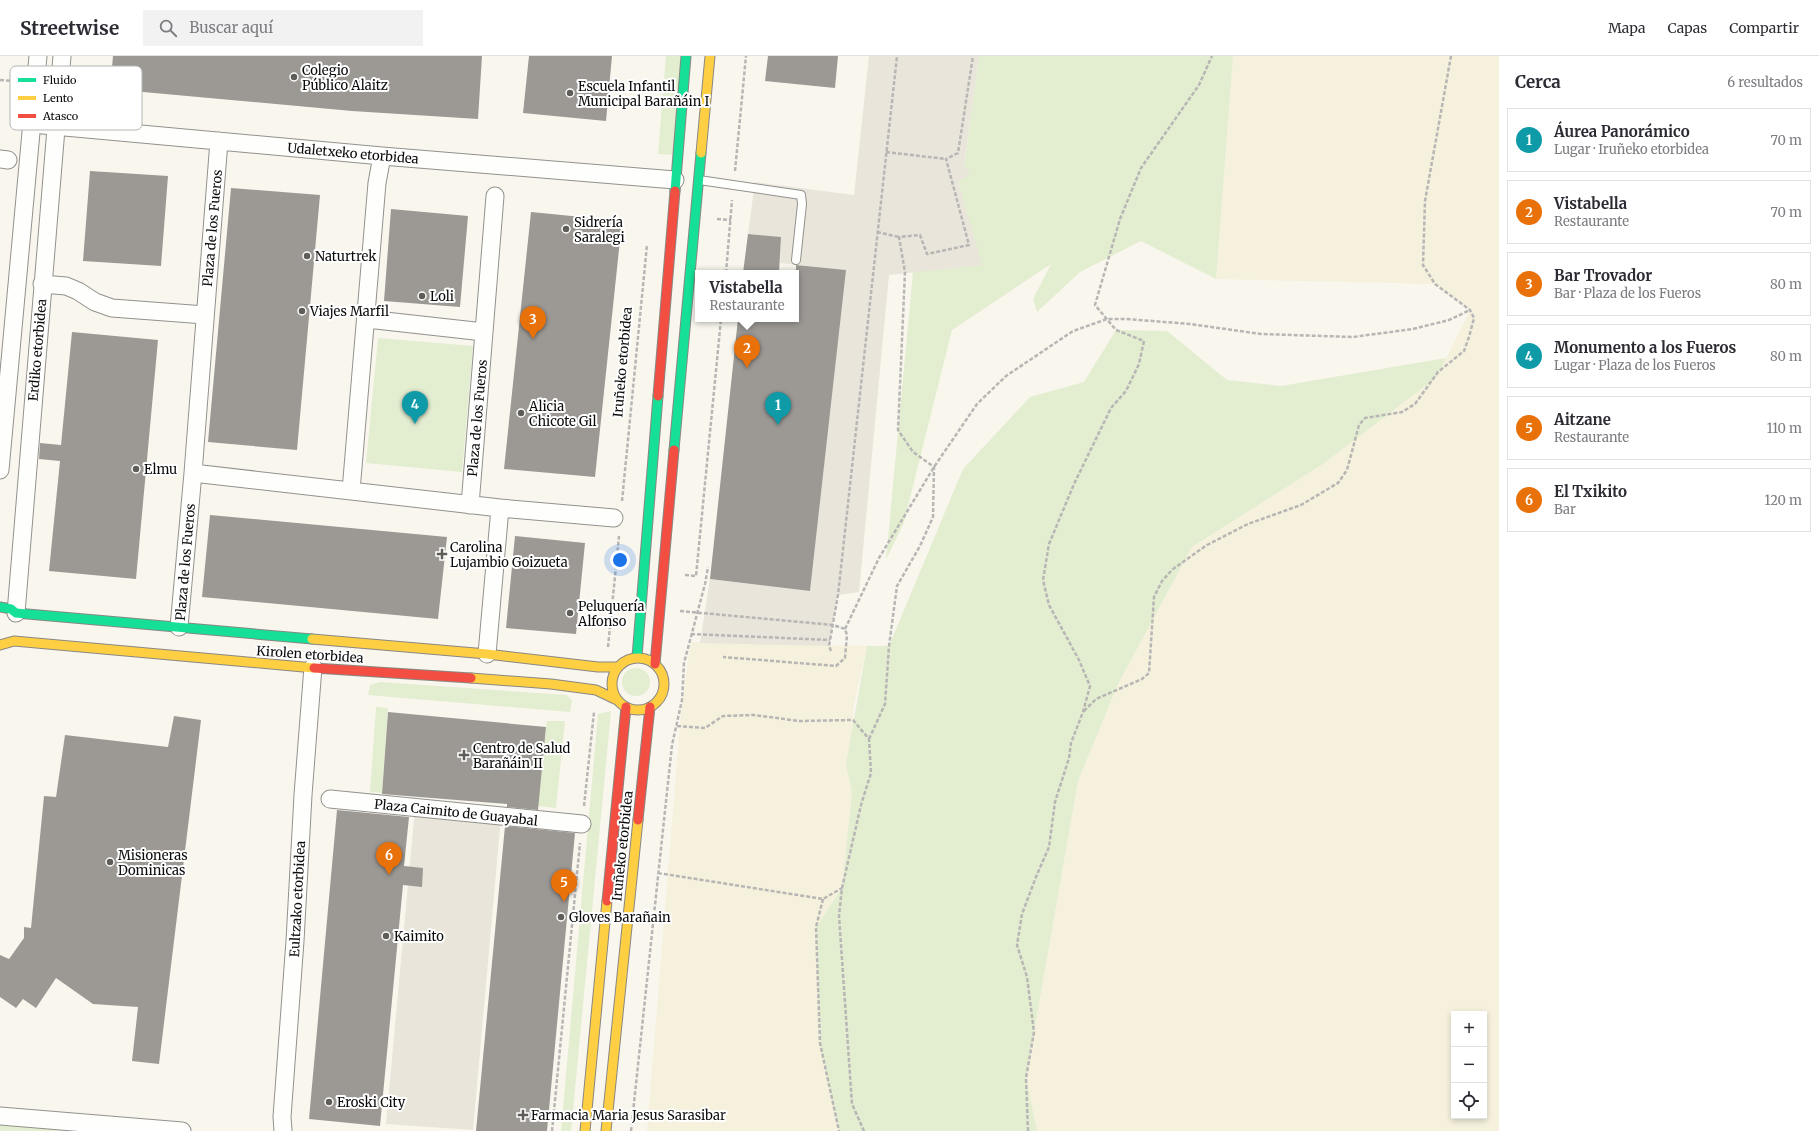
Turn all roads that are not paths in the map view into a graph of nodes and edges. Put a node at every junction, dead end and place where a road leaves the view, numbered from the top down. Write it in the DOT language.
graph roads {
  1 [pos="38,56"];
  2 [pos="62,56"];
  3 [pos="686,56"];
  4 [pos="710,56"];
  5 [pos="37,66"];
  6 [pos="61,66"];
  7 [pos="31,130"];
  8 [pos="55,130"];
  9 [pos="99,130"];
  10 [pos="219,141"];
  11 [pos="382,156"];
  12 [pos="675,180"];
  13 [pos="698,180"];
  14 [pos="495,196"];
  15 [pos="796,260"];
  16 [pos="42,284"];
  17 [pos="205,315"];
  18 [pos="367,319"];
  19 [pos="484,332"];
  20 [pos="4,372"];
  21 [pos="0,470"];
  22 [pos="193,473"];
  23 [pos="351,491"];
  24 [pos="470,505"];
  25 [pos="500,508"];
  26 [pos="618,511"];
  27 [pos="0,607"];
  28 [pos="18,617"];
  29 [pos="179,627"];
  30 [pos="20,631"];
  31 [pos="14,641"];
  32 [pos="0,645"];
  33 [pos="488,654"];
  34 [pos="637,657"];
  35 [pos="655,664"];
  36 [pos="314,667"];
  37 [pos="617,667"];
  38 [pos="617,700"];
  39 [pos="626,707"];
  40 [pos="650,707"];
  41 [pos="330,799"];
  42 [pos="582,824"];
  43 [pos="0,1116"];
  44 [pos="182,1131"];
  45 [pos="283,1131"];
  46 [pos="585,1131"];
  47 [pos="606,1131"];
  1 -- 5 [label="street, Erdiko etorbidea"];
  2 -- 6 [label="street, Erdiko etorbidea"];
  3 -- 12 [label="main road"];
  4 -- 13 [label="main road"];
  7 -- 20 [label="street, Erdiko etorbidea"];
  8 -- 16 [label="street, Erdiko etorbidea"];
  9 -- 10 [label="street, Udaletxeko etorbidea"];
  10 -- 11 [label="street, Udaletxeko etorbidea"];
  10 -- 17 [label="street, Plaza de los Fueros"];
  11 -- 12 [label="street, Udaletxeko etorbidea"];
  11 -- 18 [label="street"];
  12 -- 34 [label="main road"];
  13 -- 15 [label="lane"];
  13 -- 35 [label="main road"];
  14 -- 19 [label="street, Plaza de los Fueros"];
  16 -- 17 [label="street"];
  16 -- 28 [label="street, Erdiko etorbidea"];
  17 -- 22 [label="street, Plaza de los Fueros"];
  18 -- 19 [label="street"];
  18 -- 23 [label="street"];
  19 -- 24 [label="street, Plaza de los Fueros"];
  20 -- 21 [label="street, Erdiko etorbidea"];
  22 -- 23 [label="street"];
  22 -- 29 [label="street, Plaza de los Fueros"];
  23 -- 24 [label="street"];
  24 -- 25 [label="street"];
  25 -- 26 [label="street"];
  25 -- 33 [label="street"];
  27 -- 28 [label="main road, Kirolen etorbidea"];
  28 -- 29 [label="main road, Kirolen etorbidea"];
  29 -- 33 [label="main road, Kirolen etorbidea"];
  30 -- 31 [label="main road"];
  31 -- 32 [label="main road, Kirolen etorbidea"];
  31 -- 36 [label="main road, Kirolen etorbidea"];
  33 -- 37 [label="main road, Kirolen etorbidea"];
  34 -- 35 [label="main road"];
  34 -- 37 [label="main road"];
  35 -- 40 [label="main road"];
  36 -- 38 [label="main road, Kirolen etorbidea"];
  36 -- 45 [label="street, Eultzako etorbidea"];
  37 -- 38 [label="main road"];
  38 -- 39 [label="main road"];
  39 -- 40 [label="main road"];
  39 -- 46 [label="main road, Iruñeko etorbidea"];
  40 -- 47 [label="main road, Iruñeko etorbidea"];
  41 -- 42 [label="street, Plaza Caimito de Guayabal"];
  43 -- 44 [label="street"];
}
